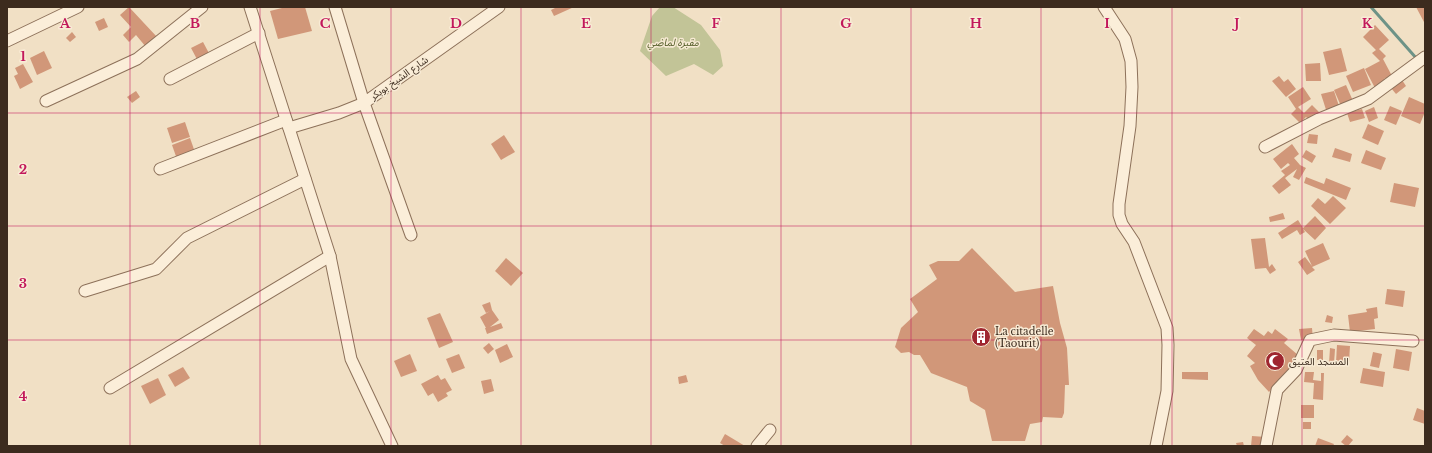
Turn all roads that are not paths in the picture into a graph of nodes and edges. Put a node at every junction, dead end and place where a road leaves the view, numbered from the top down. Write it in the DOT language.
graph roads {
  1 [pos="78,7"];
  2 [pos="202,7"];
  3 [pos="250,7"];
  4 [pos="335,7"];
  5 [pos="499,7"];
  6 [pos="1104,7"];
  7 [pos="259,33"];
  8 [pos="7,41"];
  9 [pos="1425,57"];
  10 [pos="170,78"];
  11 [pos="46,101"];
  12 [pos="364,103"];
  13 [pos="288,124"];
  14 [pos="1265,147"];
  15 [pos="160,169"];
  16 [pos="305,178"];
  17 [pos="411,235"];
  18 [pos="330,256"];
  19 [pos="85,291"];
  20 [pos="1413,341"];
  21 [pos="110,388"];
  22 [pos="770,430"];
  23 [pos="392,446"];
  24 [pos="757,446"];
  25 [pos="1156,446"];
  26 [pos="1266,446"];
  1 -- 8 [label="street"];
  2 -- 11 [label="street"];
  3 -- 7 [label="street"];
  4 -- 12 [label="street"];
  5 -- 12 [label="street, شارع الشيخ بوبكر"];
  6 -- 25 [label="street"];
  7 -- 10 [label="street"];
  7 -- 13 [label="street"];
  9 -- 14 [label="street"];
  12 -- 13 [label="street, شارع الشيخ بوبكر"];
  12 -- 17 [label="street"];
  13 -- 15 [label="street, شارع الشيخ بوبكر"];
  13 -- 16 [label="street"];
  16 -- 18 [label="street"];
  16 -- 19 [label="street"];
  18 -- 21 [label="street"];
  18 -- 23 [label="street"];
  20 -- 26 [label="street"];
  22 -- 24 [label="street"];
}
